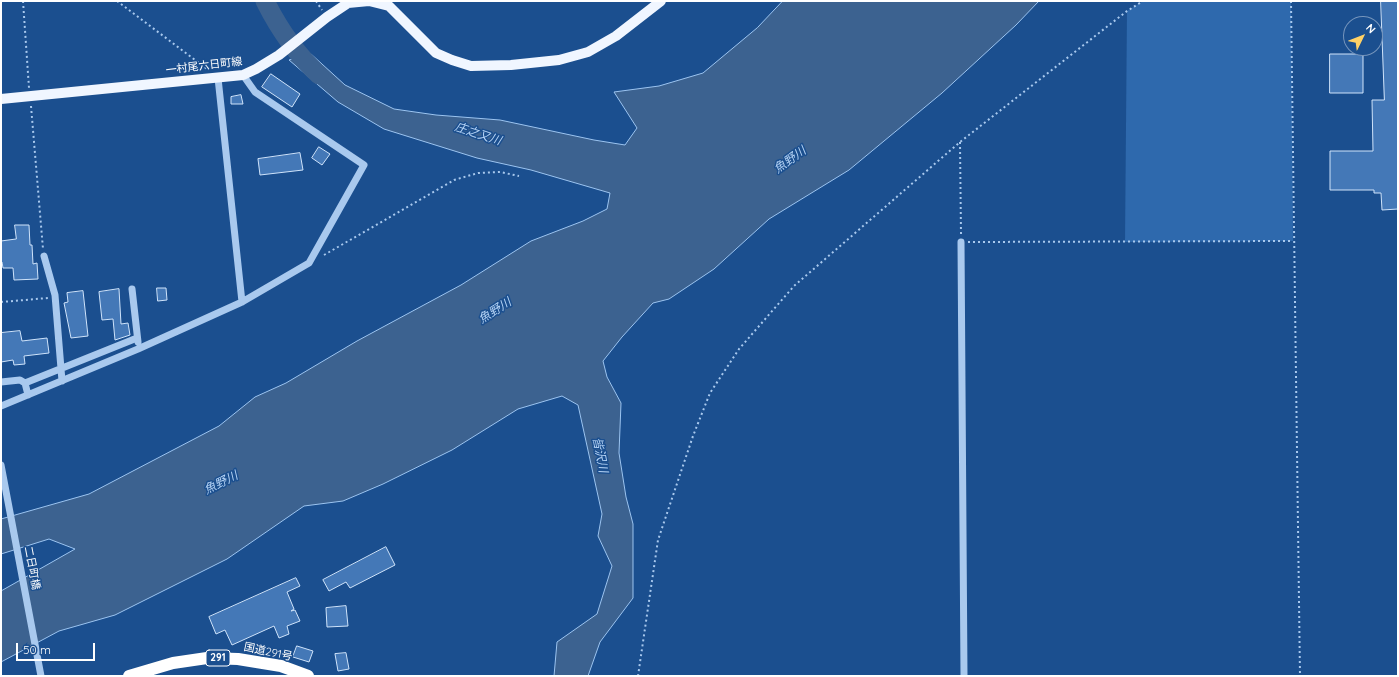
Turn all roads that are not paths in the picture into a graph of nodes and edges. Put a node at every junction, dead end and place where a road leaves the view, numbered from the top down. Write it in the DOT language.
graph roads {
  1 [pos="660,1"];
  2 [pos="243,75"];
  3 [pos="218,78"];
  4 [pos="1,98"];
  5 [pos="961,242"];
  6 [pos="44,256"];
  7 [pos="132,289"];
  8 [pos="242,302"];
  9 [pos="137,338"];
  10 [pos="138,349"];
  11 [pos="61,368"];
  12 [pos="62,380"];
  13 [pos="1,382"];
  14 [pos="25,383"];
  15 [pos="28,395"];
  16 [pos="1,406"];
  17 [pos="1,465"];
  18 [pos="41,676"];
  19 [pos="129,676"];
  20 [pos="308,676"];
  21 [pos="964,676"];
  1 -- 2 [label="main road, 一村尾六日町線"];
  2 -- 3 [label="main road, 一村尾六日町線"];
  2 -- 8 [label="street"];
  3 -- 4 [label="main road, 一村尾六日町線"];
  3 -- 8 [label="street"];
  5 -- 21 [label="street"];
  6 -- 11 [label="street"];
  7 -- 9 [label="street"];
  8 -- 10 [label="street"];
  9 -- 10 [label="street"];
  9 -- 11 [label="street"];
  10 -- 12 [label="street"];
  11 -- 12 [label="street"];
  11 -- 14 [label="street"];
  12 -- 15 [label="street"];
  13 -- 14 [label="street"];
  14 -- 15 [label="street"];
  15 -- 16 [label="street"];
  17 -- 18 [label="street, 二日町橋"];
  19 -- 20 [label="highway, 国道291号 / 291"];
}
